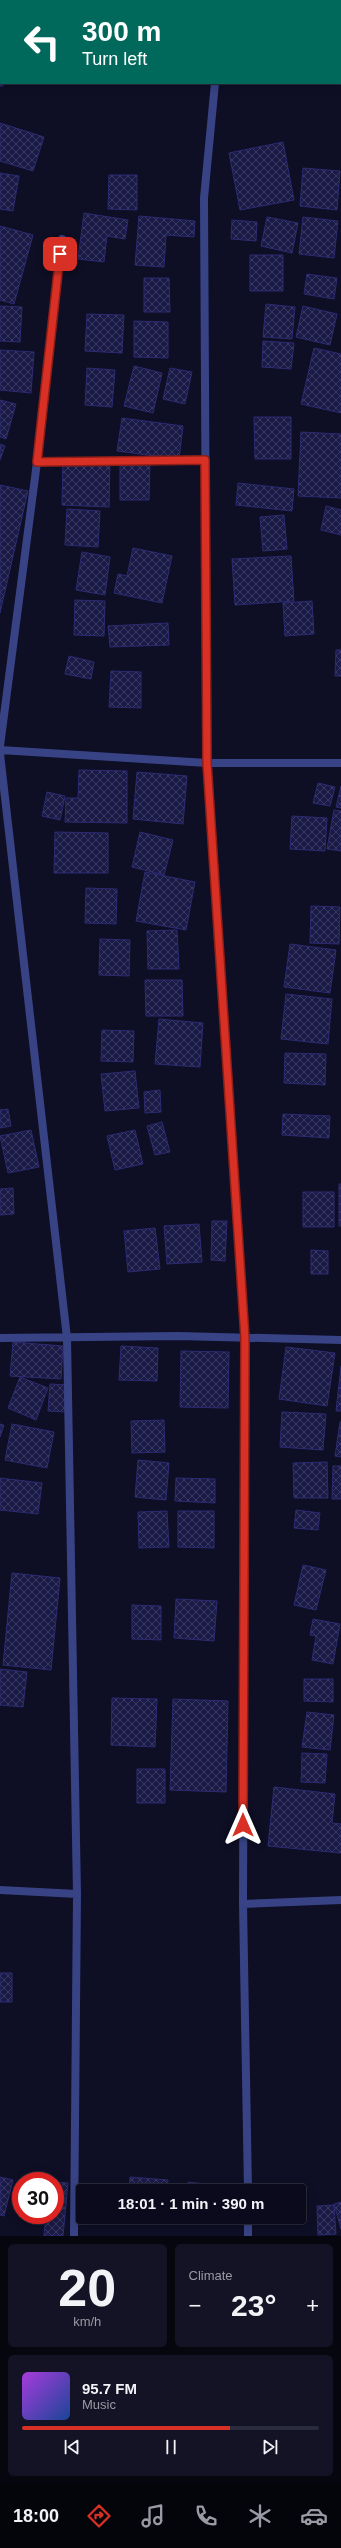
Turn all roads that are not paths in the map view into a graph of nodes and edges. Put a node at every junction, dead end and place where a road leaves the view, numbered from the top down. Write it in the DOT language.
graph roads {
  1 [pos="215,84"];
  2 [pos="62,239"];
  3 [pos="205,460"];
  4 [pos="37,462"];
  5 [pos="0,746"];
  6 [pos="0,750"];
  7 [pos="0,754"];
  8 [pos="207,763"];
  9 [pos="341,763"];
  10 [pos="0,1338"];
  11 [pos="67,1338"];
  12 [pos="245,1338"];
  13 [pos="341,1340"];
  14 [pos="0,1890"];
  15 [pos="77,1894"];
  16 [pos="341,1900"];
  17 [pos="243,1904"];
  18 [pos="248,2184"];
  19 [pos="248,2224"];
  20 [pos="74,2236"];
  21 [pos="248,2236"];
  1 -- 3 [label="street"];
  2 -- 4 [label="street"];
  3 -- 4 [label="street"];
  3 -- 8 [label="street"];
  4 -- 5 [label="street"];
  6 -- 8 [label="street"];
  7 -- 11 [label="street"];
  8 -- 9 [label="street"];
  8 -- 12 [label="street"];
  10 -- 11 [label="street"];
  11 -- 12 [label="street"];
  11 -- 15 [label="street"];
  12 -- 13 [label="street"];
  12 -- 17 [label="street"];
  14 -- 15 [label="street"];
  15 -- 20 [label="street"];
  16 -- 17 [label="street"];
  17 -- 18 [label="street"];
  19 -- 21 [label="street"];
}
